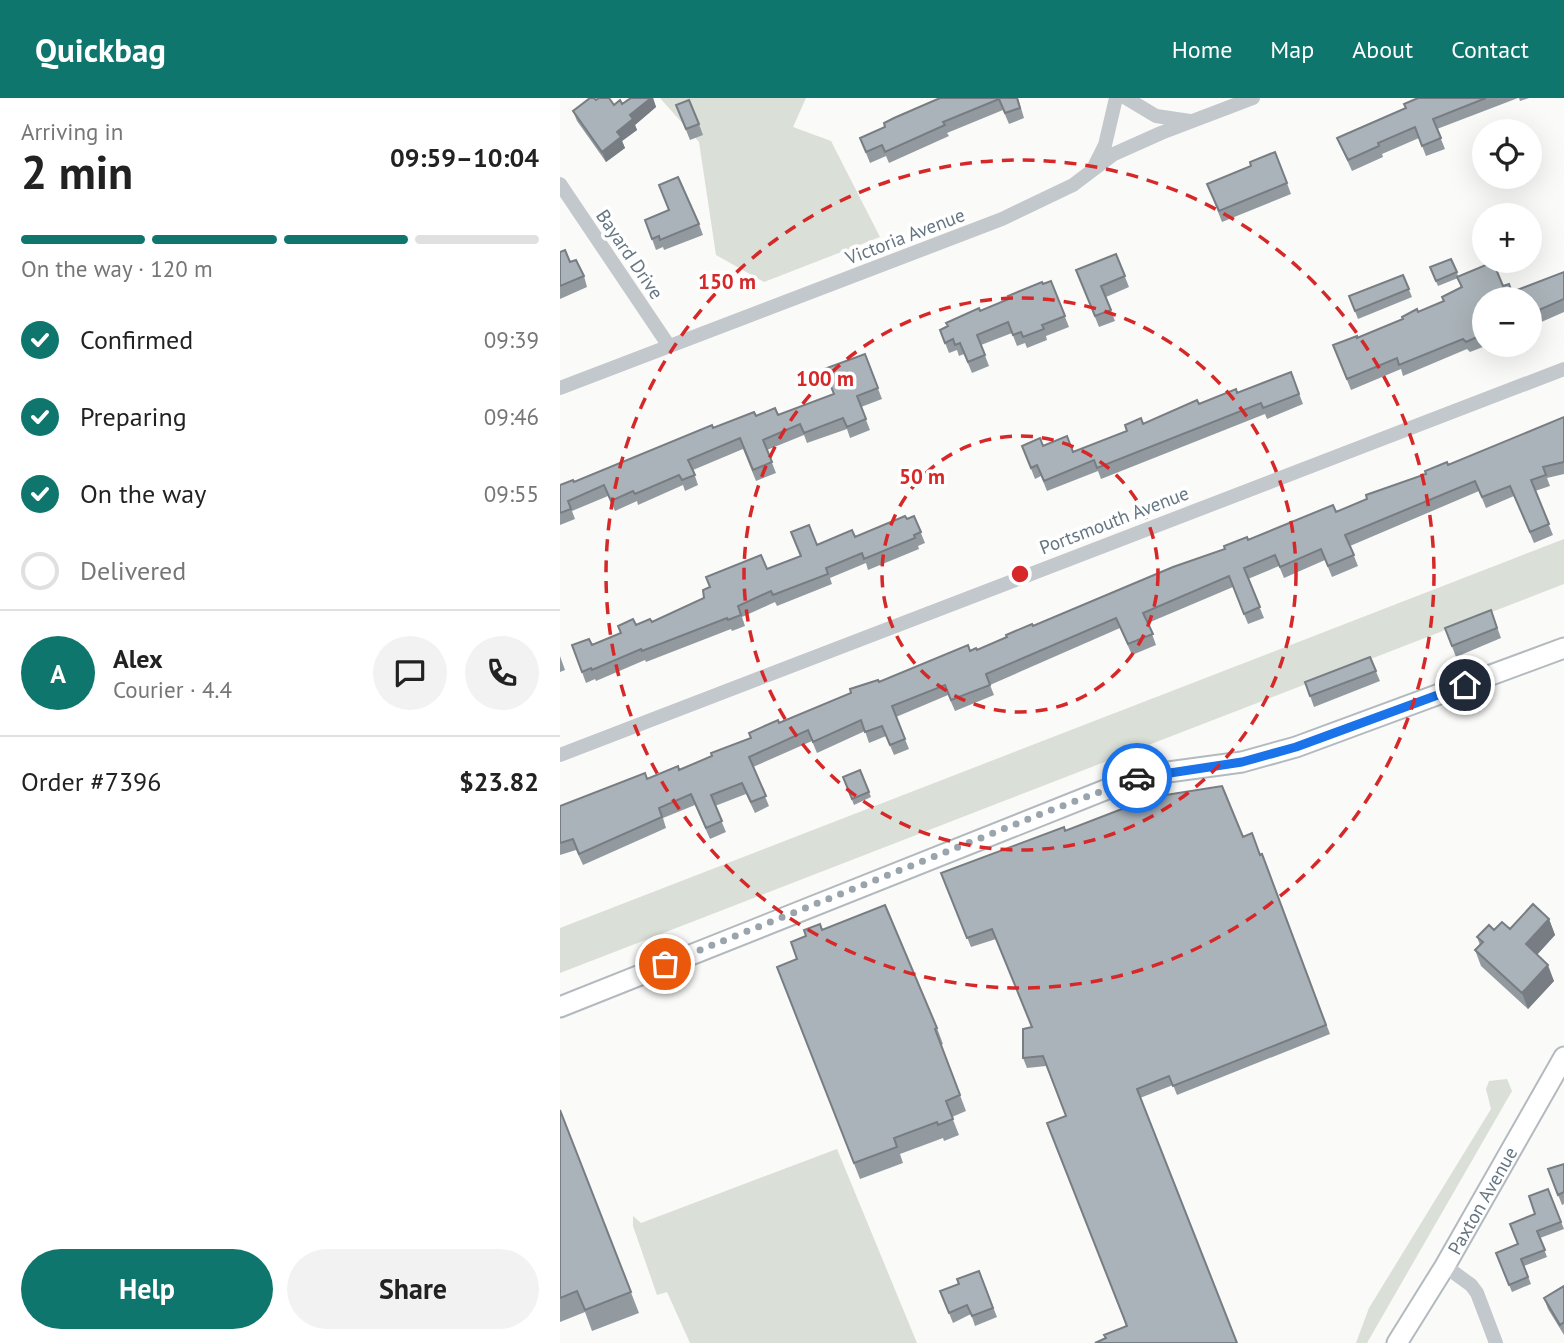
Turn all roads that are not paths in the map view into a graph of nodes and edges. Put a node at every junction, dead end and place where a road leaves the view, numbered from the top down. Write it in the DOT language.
graph roads {
  1 [pos="1116,98"];
  2 [pos="1126,98"];
  3 [pos="1252,98"];
  4 [pos="1191,121"];
  5 [pos="1094,168"];
  6 [pos="560,184"];
  7 [pos="669,346"];
  8 [pos="1564,369"];
  9 [pos="560,388"];
  10 [pos="1564,648"];
  11 [pos="560,755"];
  12 [pos="560,1007"];
  13 [pos="1564,1057"];
  14 [pos="1445,1266"];
  15 [pos="1397,1343"];
  16 [pos="1496,1343"];
  1 -- 5 [label="street"];
  2 -- 4 [label="street"];
  3 -- 4 [label="street, Victoria Avenue"];
  4 -- 5 [label="street, Victoria Avenue"];
  5 -- 7 [label="street, Victoria Avenue"];
  6 -- 7 [label="street, Bayard Drive"];
  7 -- 9 [label="street, Victoria Avenue"];
  8 -- 11 [label="street, Portsmouth Avenue"];
  10 -- 12 [label="street"];
  13 -- 14 [label="street, Paxton Avenue"];
  14 -- 15 [label="street, Paxton Avenue"];
  14 -- 16 [label="street"];
}
